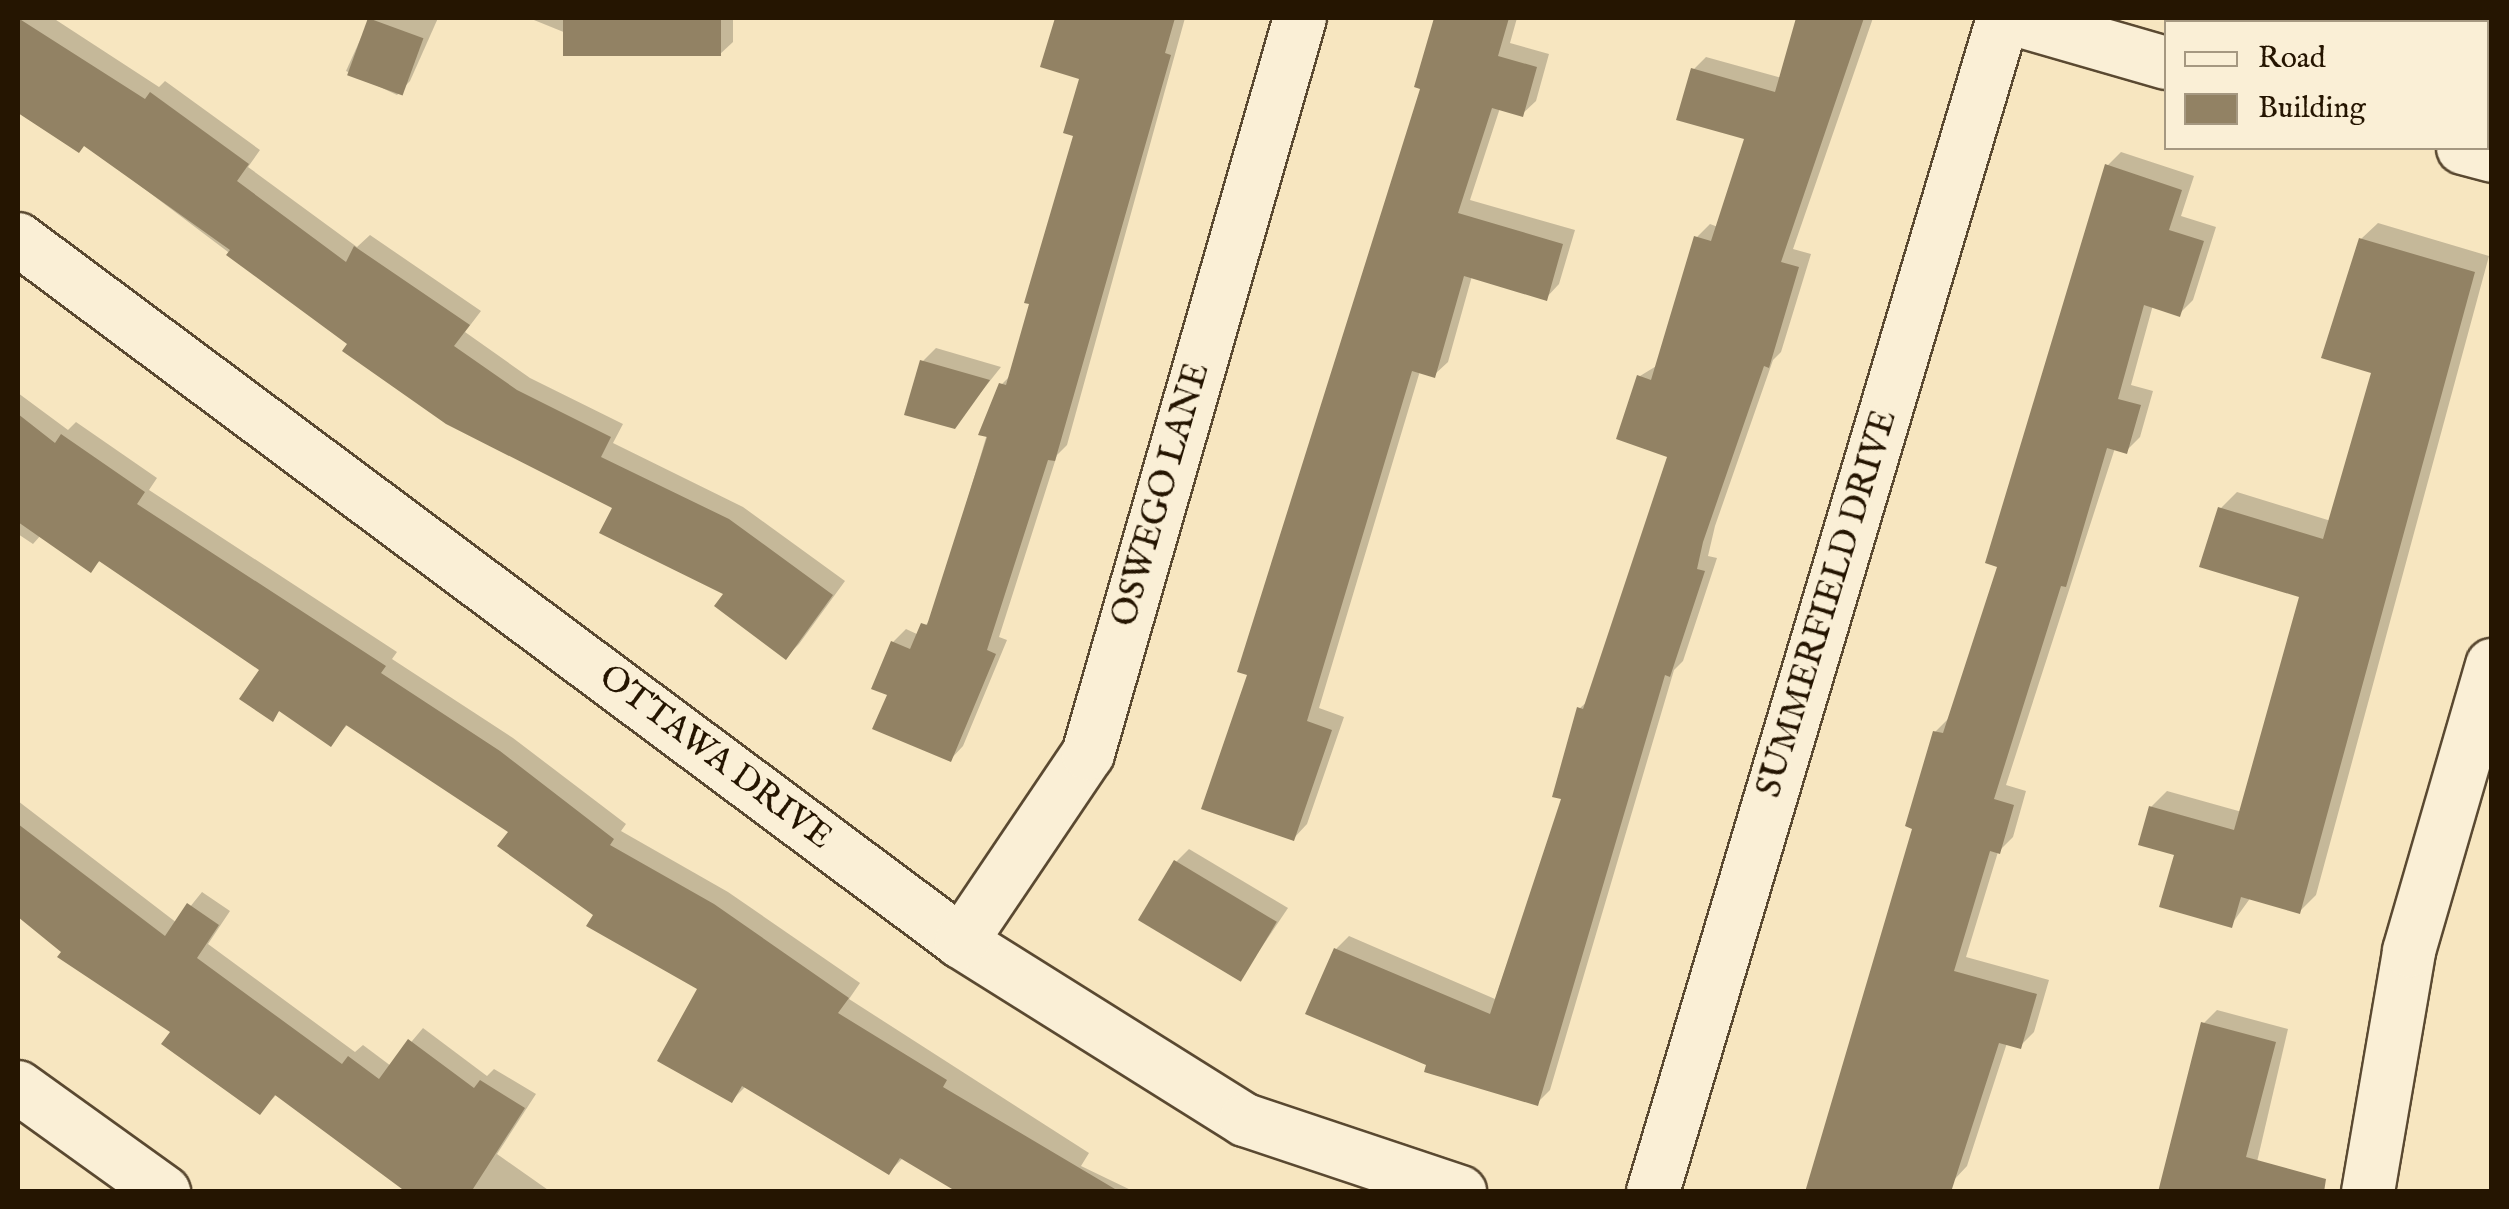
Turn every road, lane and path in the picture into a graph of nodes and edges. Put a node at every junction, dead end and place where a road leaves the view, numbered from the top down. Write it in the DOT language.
graph roads {
  1 [pos="1300,18"];
  2 [pos="2007,18"];
  3 [pos="2164,61"];
  4 [pos="18,238"];
  5 [pos="2492,665"];
  6 [pos="960,942"];
  7 [pos="18,1086"];
  8 [pos="164,1192"];
  9 [pos="1460,1192"];
  10 [pos="1653,1192"];
  11 [pos="2368,1192"];
  1 -- 6 [label="street, OSWEGO LANE"];
  2 -- 3 [label="street"];
  2 -- 10 [label="street, SUMMERFIELD DRIVE"];
  4 -- 6 [label="street, OTTAWA DRIVE"];
  5 -- 11 [label="street"];
  6 -- 9 [label="street, OTTAWA DRIVE"];
  7 -- 8 [label="street"];
}
